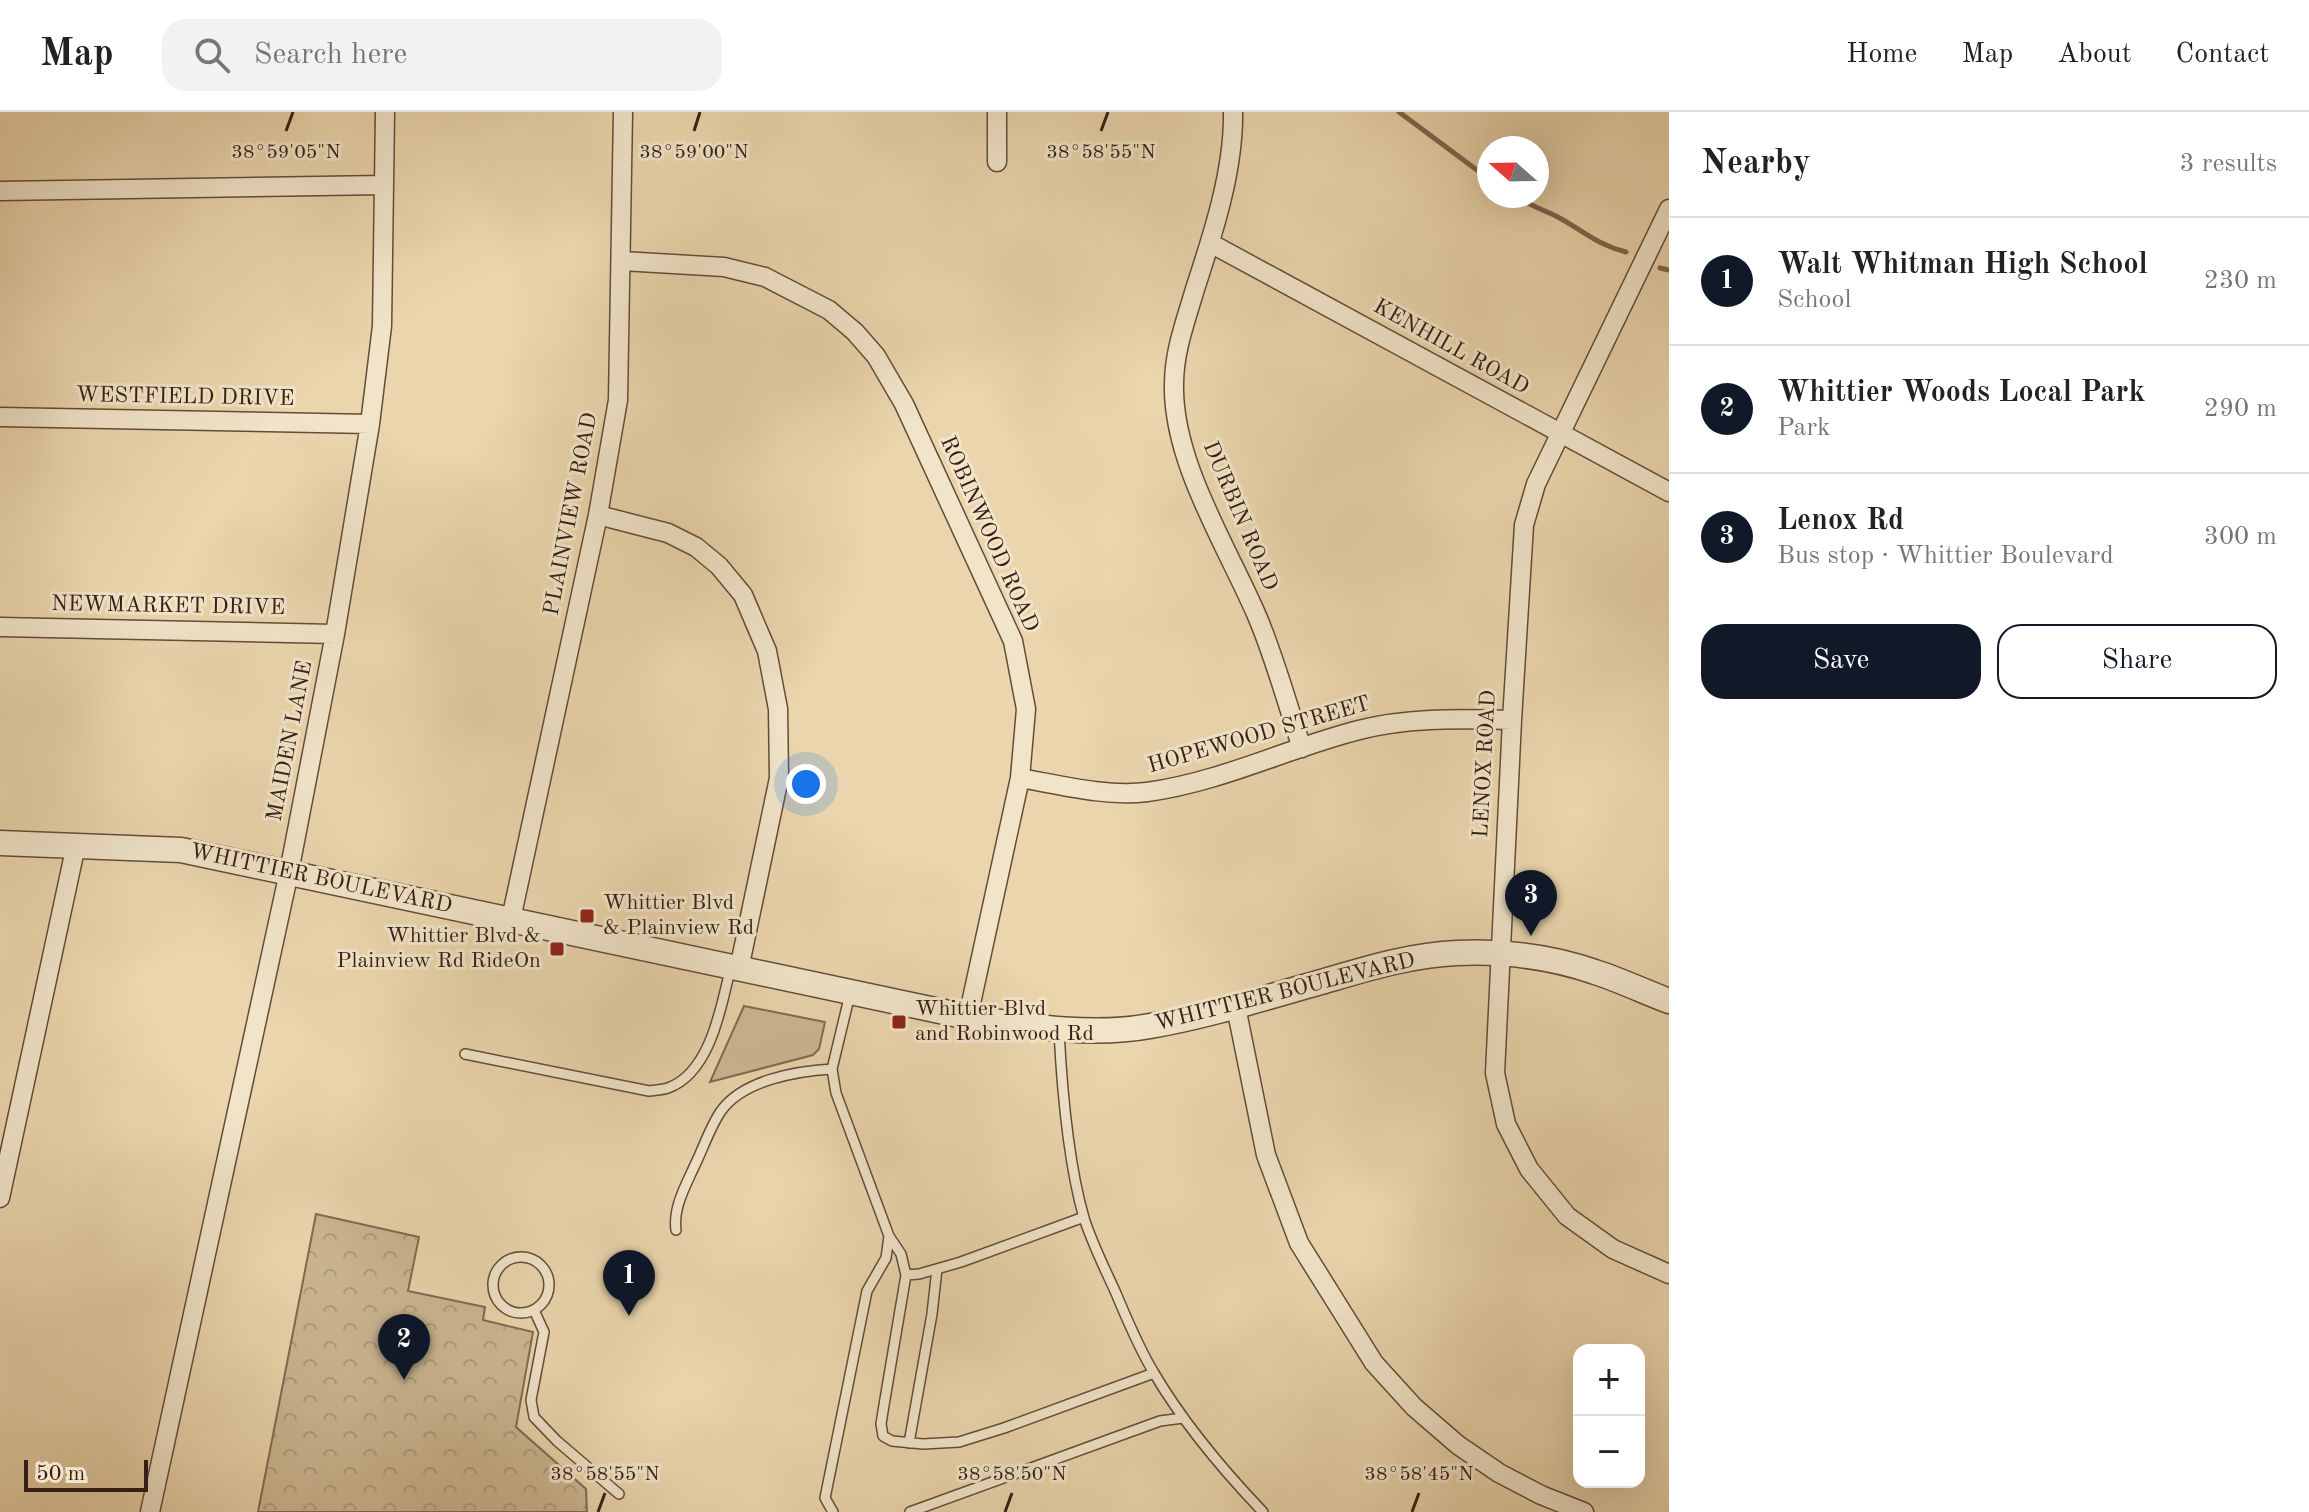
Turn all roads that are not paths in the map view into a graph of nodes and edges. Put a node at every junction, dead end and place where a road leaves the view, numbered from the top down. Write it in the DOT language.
graph roads {
  1 [pos="385,112"];
  2 [pos="623,112"];
  3 [pos="997,112"];
  4 [pos="1233,112"];
  5 [pos="997,162"];
  6 [pos="384,185"];
  7 [pos="0,191"];
  8 [pos="1669,209"];
  9 [pos="1210,243"];
  10 [pos="622,261"];
  11 [pos="0,417"];
  12 [pos="370,424"];
  13 [pos="1560,433"];
  14 [pos="1669,492"];
  15 [pos="598,515"];
  16 [pos="0,627"];
  17 [pos="335,634"];
  18 [pos="1512,720"];
  19 [pos="1302,748"];
  20 [pos="1020,778"];
  21 [pos="0,843"];
  22 [pos="76,845"];
  23 [pos="289,872"];
  24 [pos="511,919"];
  25 [pos="1499,954"];
  26 [pos="734,968"];
  27 [pos="850,993"];
  28 [pos="1669,1001"];
  29 [pos="1236,1007"];
  30 [pos="968,1017"];
  31 [pos="1059,1028"];
  32 [pos="465,1054"];
  33 [pos="832,1069"];
  34 [pos="0,1198"];
  35 [pos="1084,1217"];
  36 [pos="676,1230"];
  37 [pos="889,1236"];
  38 [pos="937,1269"];
  39 [pos="1669,1274"];
  40 [pos="906,1275"];
  41 [pos="534,1310"];
  42 [pos="1154,1373"];
  43 [pos="1183,1418"];
  44 [pos="909,1443"];
  45 [pos="619,1494"];
  46 [pos="150,1512"];
  47 [pos="833,1512"];
  48 [pos="910,1512"];
  49 [pos="1263,1512"];
  50 [pos="1584,1512"];
  1 -- 6 [label="street, MAIDEN LANE"];
  2 -- 10 [label="street, PLAINVIEW ROAD"];
  3 -- 5 [label="street"];
  4 -- 9 [label="street, DURBIN ROAD"];
  6 -- 7 [label="street"];
  6 -- 12 [label="street, MAIDEN LANE"];
  8 -- 13 [label="street, LENOX ROAD"];
  9 -- 13 [label="street, KENHILL ROAD"];
  9 -- 19 [label="street, DURBIN ROAD"];
  10 -- 15 [label="street, PLAINVIEW ROAD"];
  10 -- 20 [label="street, ROBINWOOD ROAD"];
  11 -- 12 [label="street, WESTFIELD DRIVE"];
  12 -- 17 [label="street, MAIDEN LANE"];
  13 -- 14 [label="street, KENHILL ROAD"];
  13 -- 18 [label="street, LENOX ROAD"];
  15 -- 24 [label="street, PLAINVIEW ROAD"];
  15 -- 26 [label="street"];
  16 -- 17 [label="street, NEWMARKET DRIVE"];
  17 -- 23 [label="street, MAIDEN LANE"];
  18 -- 19 [label="street, HOPEWOOD STREET"];
  18 -- 25 [label="street, LENOX ROAD"];
  19 -- 20 [label="street, HOPEWOOD STREET"];
  20 -- 30 [label="street, ROBINWOOD ROAD"];
  21 -- 22 [label="street, WHITTIER BOULEVARD"];
  22 -- 23 [label="street, WHITTIER BOULEVARD"];
  22 -- 34 [label="street"];
  23 -- 24 [label="street, WHITTIER BOULEVARD"];
  23 -- 46 [label="street, MAIDEN LANE"];
  24 -- 26 [label="street, WHITTIER BOULEVARD"];
  25 -- 28 [label="street, WHITTIER BOULEVARD"];
  25 -- 29 [label="street, WHITTIER BOULEVARD"];
  25 -- 39 [label="street, LENOX ROAD"];
  26 -- 27 [label="street, WHITTIER BOULEVARD"];
  26 -- 32 [label="lane"];
  27 -- 30 [label="street, WHITTIER BOULEVARD"];
  27 -- 33 [label="lane"];
  29 -- 31 [label="street, WHITTIER BOULEVARD"];
  29 -- 50 [label="street"];
  30 -- 31 [label="street, WHITTIER BOULEVARD"];
  31 -- 35 [label="lane"];
  33 -- 36 [label="lane"];
  33 -- 37 [label="lane"];
  35 -- 38 [label="lane"];
  35 -- 42 [label="lane"];
  37 -- 40 [label="lane"];
  37 -- 47 [label="lane"];
  38 -- 40 [label="lane"];
  38 -- 44 [label="lane"];
  40 -- 44 [label="lane"];
  41 -- 41 [label="lane"];
  41 -- 45 [label="lane"];
  42 -- 43 [label="lane"];
  42 -- 44 [label="lane"];
  43 -- 48 [label="lane"];
  43 -- 49 [label="lane"];
}
